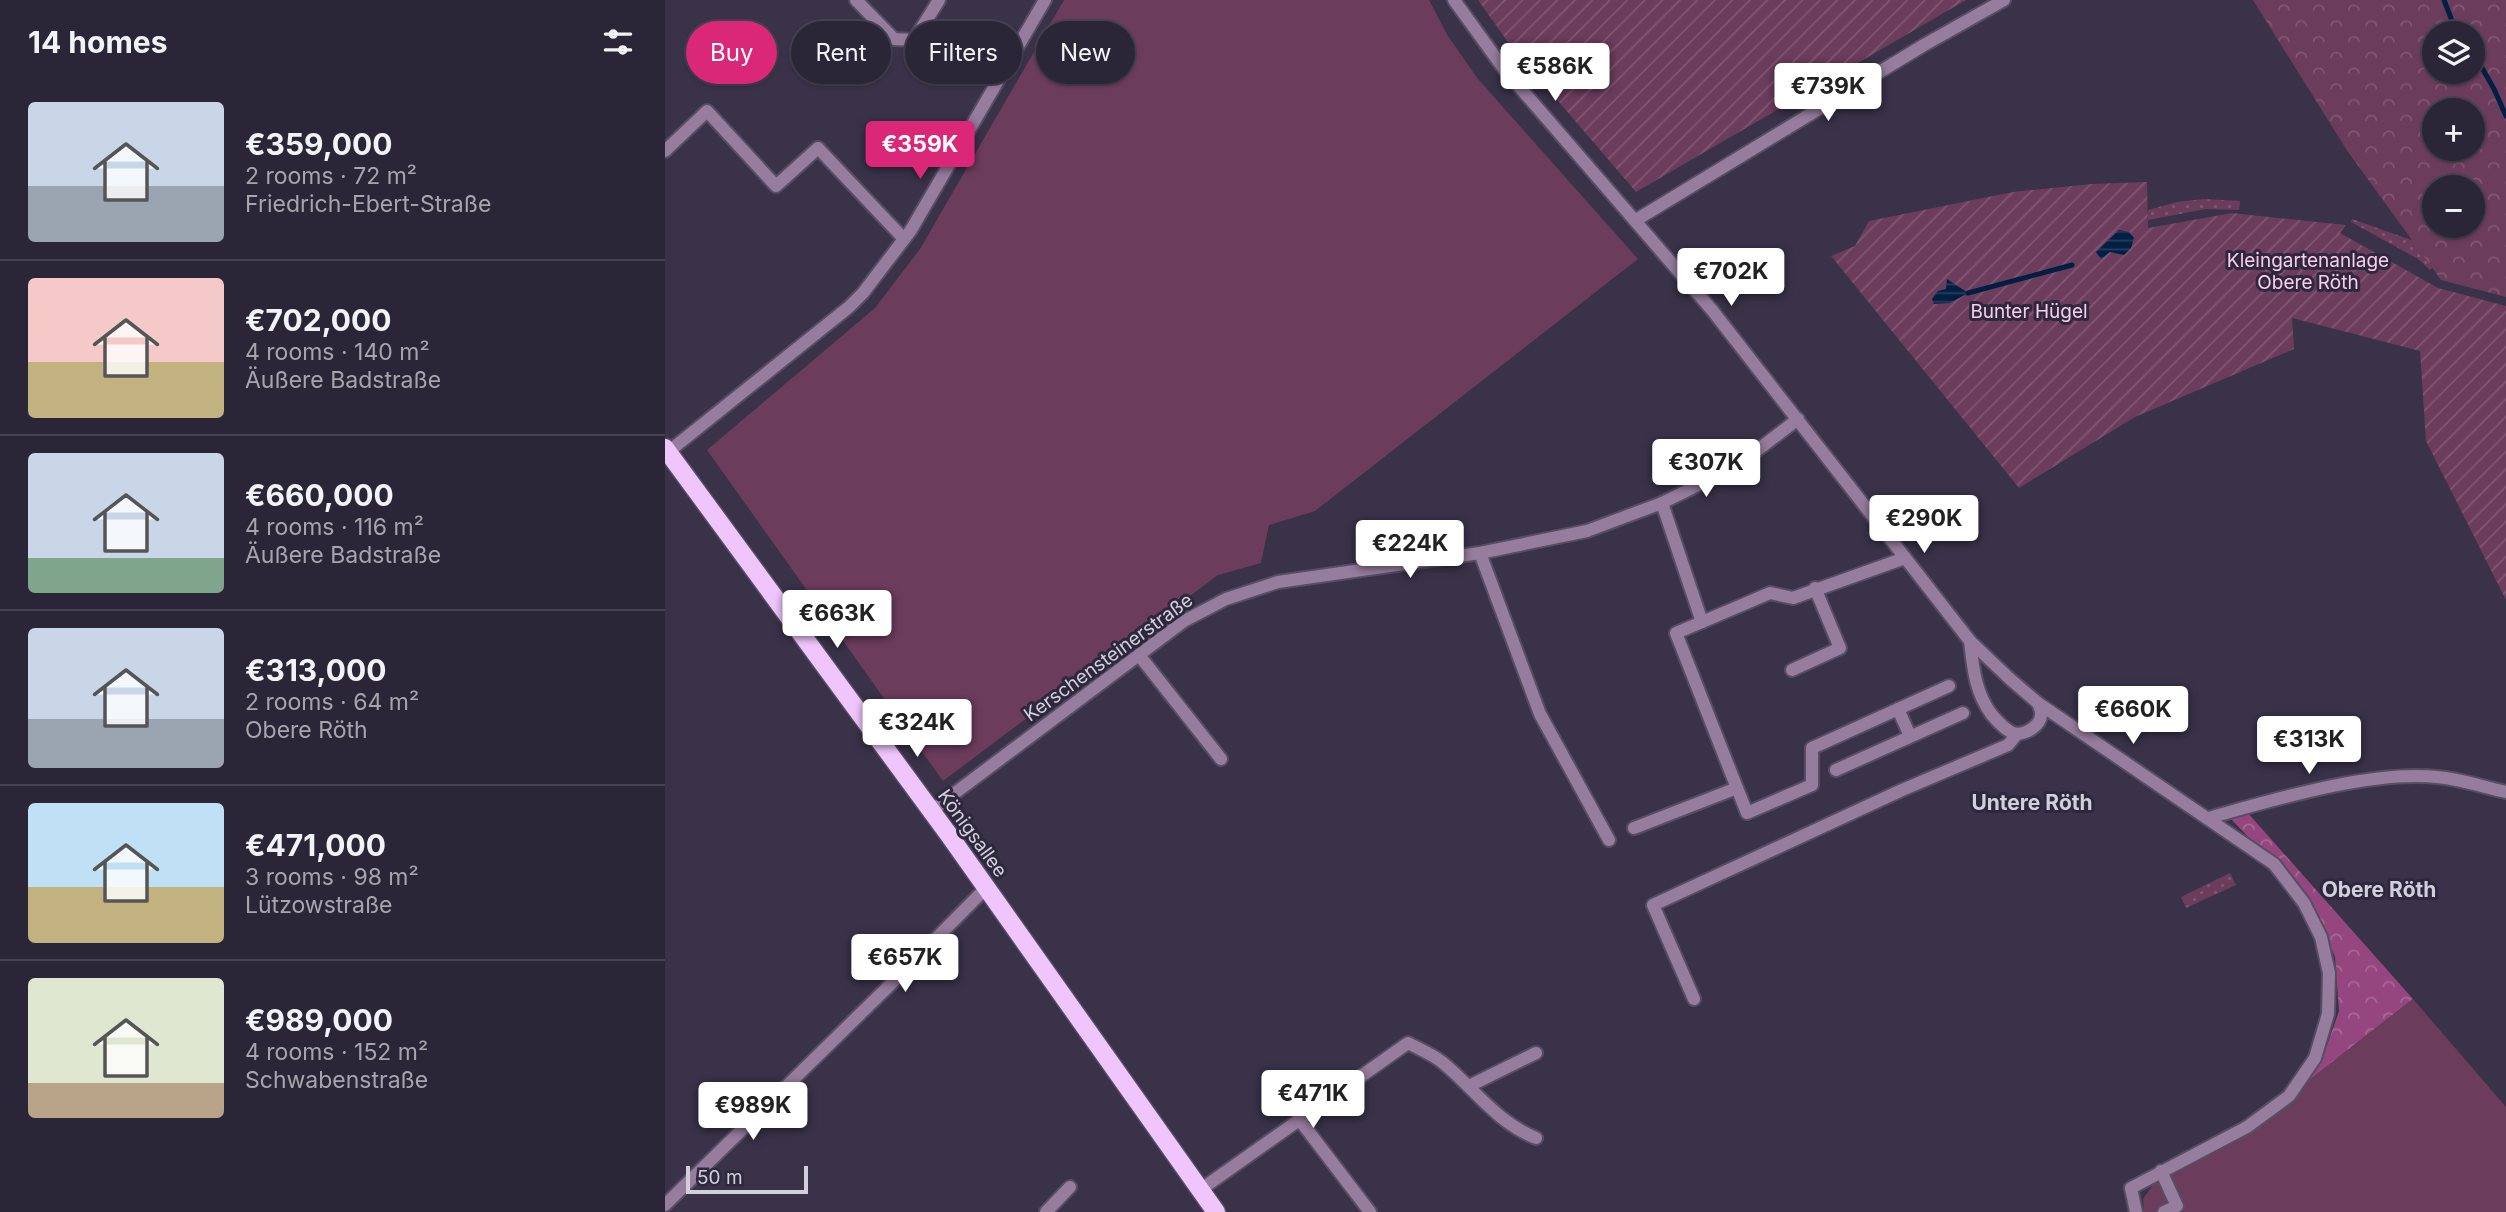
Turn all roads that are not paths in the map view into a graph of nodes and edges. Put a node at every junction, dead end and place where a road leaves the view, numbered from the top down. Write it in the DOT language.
graph roads {
  1 [pos="856,0"];
  2 [pos="939,0"];
  3 [pos="1045,0"];
  4 [pos="1454,0"];
  5 [pos="2004,0"];
  6 [pos="665,151"];
  7 [pos="1636,220"];
  8 [pos="904,239"];
  9 [pos="1798,419"];
  10 [pos="666,450"];
  11 [pos="1662,503"];
  12 [pos="1480,553"];
  13 [pos="1905,558"];
  14 [pos="1815,588"];
  15 [pos="1702,622"];
  16 [pos="1970,641"];
  17 [pos="1139,654"];
  18 [pos="1792,670"];
  19 [pos="1949,686"];
  20 [pos="2038,702"];
  21 [pos="1898,709"];
  22 [pos="1963,713"];
  23 [pos="2017,734"];
  24 [pos="1910,736"];
  25 [pos="1221,759"];
  26 [pos="1836,770"];
  27 [pos="1737,788"];
  28 [pos="2506,792"];
  29 [pos="931,811"];
  30 [pos="2208,818"];
  31 [pos="1635,828"];
  32 [pos="1609,839"];
  33 [pos="987,887"];
  34 [pos="1695,999"];
  35 [pos="1536,1053"];
  36 [pos="1469,1086"];
  37 [pos="1299,1119"];
  38 [pos="1536,1138"];
  39 [pos="2161,1171"];
  40 [pos="1070,1186"];
  41 [pos="1200,1190"];
  42 [pos="665,1205"];
  43 [pos="1046,1212"];
  44 [pos="1216,1212"];
  45 [pos="1370,1212"];
  46 [pos="2136,1212"];
  47 [pos="2165,1212"];
  1 -- 2 [label="street"];
  3 -- 8 [label="street"];
  4 -- 7 [label="street"];
  5 -- 7 [label="street"];
  6 -- 8 [label="street"];
  7 -- 9 [label="street"];
  8 -- 10 [label="street"];
  9 -- 11 [label="street, Kerschensteinerstraße"];
  9 -- 13 [label="street"];
  10 -- 29 [label="main road, Königsallee"];
  11 -- 12 [label="street, Kerschensteinerstraße"];
  11 -- 15 [label="street"];
  12 -- 17 [label="street, Kerschensteinerstraße"];
  12 -- 32 [label="street"];
  13 -- 14 [label="street"];
  13 -- 16 [label="street"];
  14 -- 15 [label="street"];
  14 -- 18 [label="street"];
  15 -- 27 [label="street"];
  16 -- 20 [label="street"];
  16 -- 23 [label="street"];
  17 -- 25 [label="street"];
  17 -- 29 [label="street, Kerschensteinerstraße"];
  19 -- 21 [label="street"];
  20 -- 23 [label="street"];
  20 -- 30 [label="street"];
  21 -- 24 [label="street"];
  21 -- 27 [label="street"];
  22 -- 24 [label="street"];
  23 -- 34 [label="street"];
  24 -- 26 [label="street"];
  27 -- 31 [label="street"];
  28 -- 30 [label="street"];
  29 -- 33 [label="main road, Königsallee"];
  30 -- 39 [label="street"];
  33 -- 41 [label="main road, Königsallee"];
  33 -- 42 [label="street"];
  35 -- 36 [label="street"];
  36 -- 37 [label="street"];
  36 -- 38 [label="street"];
  37 -- 41 [label="street"];
  37 -- 45 [label="street"];
  39 -- 46 [label="street"];
  39 -- 47 [label="street"];
  40 -- 43 [label="street"];
  41 -- 44 [label="main road, Königsallee"];
}
